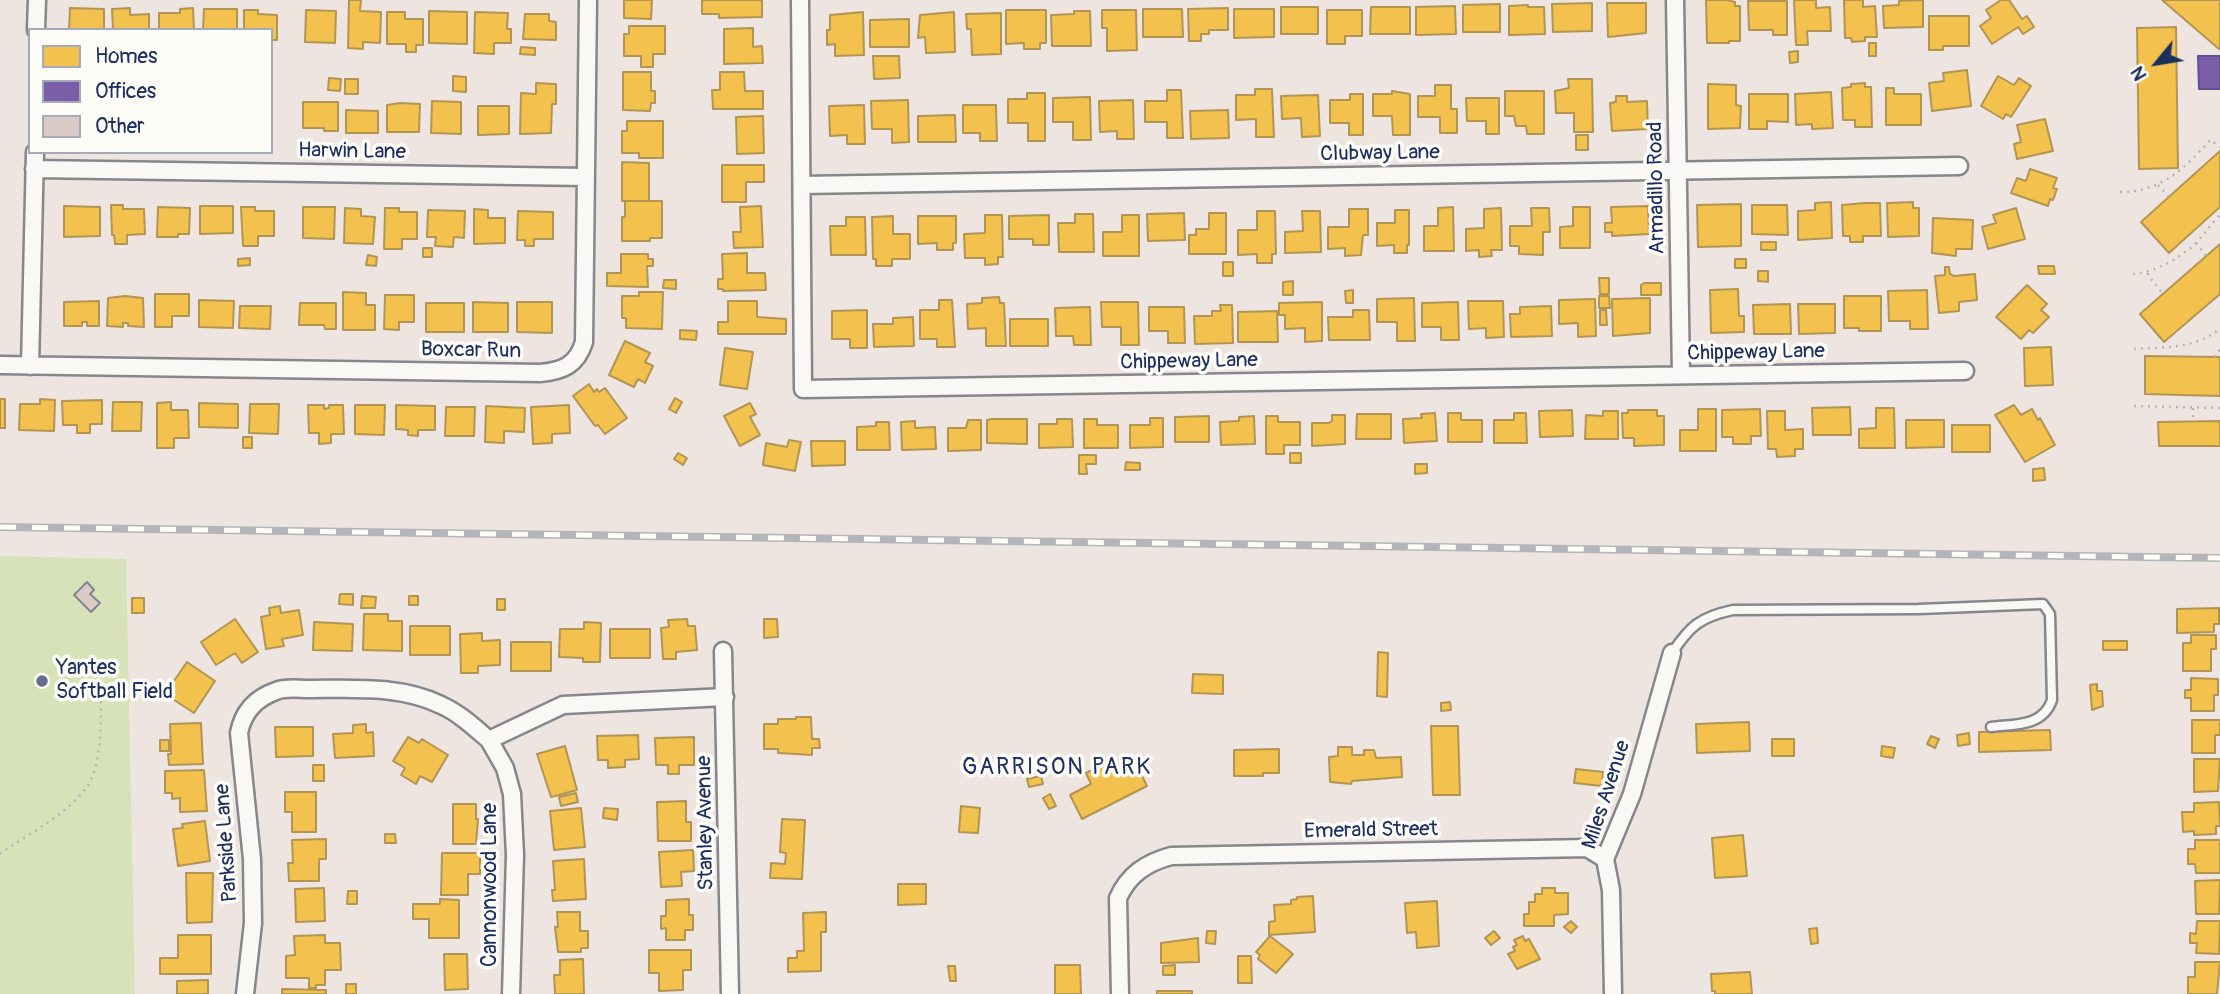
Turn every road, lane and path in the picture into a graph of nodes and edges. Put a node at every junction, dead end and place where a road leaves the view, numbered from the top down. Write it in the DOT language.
graph roads {
  1 [pos="37,0"];
  2 [pos="588,0"];
  3 [pos="800,0"];
  4 [pos="1675,0"];
  5 [pos="36,28"];
  6 [pos="2220,147"];
  7 [pos="35,154"];
  8 [pos="1959,166"];
  9 [pos="34,169"];
  10 [pos="1678,171"];
  11 [pos="586,177"];
  12 [pos="802,185"];
  13 [pos="2158,185"];
  14 [pos="2120,192"];
  15 [pos="2169,197"];
  16 [pos="2220,215"];
  17 [pos="2196,243"];
  18 [pos="2206,256"];
  19 [pos="2148,273"];
  20 [pos="2133,274"];
  21 [pos="2163,294"];
  22 [pos="2219,331"];
  23 [pos="2134,349"];
  24 [pos="2220,350"];
  25 [pos="2215,357"];
  26 [pos="0,365"];
  27 [pos="30,366"];
  28 [pos="1965,371"];
  29 [pos="1681,375"];
  30 [pos="2134,406"];
  31 [pos="2193,408"];
  32 [pos="2220,408"];
  33 [pos="2193,422"];
  34 [pos="723,652"];
  35 [pos="1672,653"];
  36 [pos="100,665"];
  37 [pos="725,697"];
  38 [pos="1991,727"];
  39 [pos="489,740"];
  40 [pos="0,854"];
  41 [pos="1605,859"];
  42 [pos="245,994"];
  43 [pos="511,994"];
  44 [pos="730,994"];
  45 [pos="1120,994"];
  46 [pos="1613,994"];
  1 -- 5 [label="street"];
  2 -- 11 [label="street, Boxcar Run"];
  3 -- 12 [label="street, Chippeway Lane"];
  4 -- 10 [label="street, Armadillo Road"];
  6 -- 13 [label="path"];
  7 -- 9 [label="street"];
  8 -- 10 [label="street, Clubway Lane"];
  9 -- 11 [label="street, Harwin Lane"];
  9 -- 27 [label="street"];
  10 -- 12 [label="street, Clubway Lane"];
  10 -- 29 [label="street, Armadillo Road"];
  11 -- 27 [label="street, Boxcar Run"];
  12 -- 29 [label="street, Chippeway Lane"];
  13 -- 14 [label="path"];
  13 -- 15 [label="path"];
  16 -- 17 [label="path"];
  17 -- 18 [label="path"];
  17 -- 19 [label="path"];
  19 -- 20 [label="path"];
  19 -- 21 [label="path"];
  22 -- 23 [label="path"];
  24 -- 25 [label="path"];
  26 -- 27 [label="street, Boxcar Run"];
  28 -- 29 [label="street, Chippeway Lane"];
  30 -- 31 [label="path"];
  31 -- 32 [label="path"];
  31 -- 33 [label="path"];
  34 -- 37 [label="street, Stanley Avenue"];
  35 -- 38 [label="lane"];
  35 -- 41 [label="street, Miles Avenue"];
  36 -- 40 [label="path"];
  37 -- 39 [label="street"];
  37 -- 44 [label="street, Stanley Avenue"];
  39 -- 42 [label="street, Parkside Lane"];
  39 -- 43 [label="street, Cannonwood Lane"];
  41 -- 45 [label="street, Emerald Street"];
  41 -- 46 [label="street, Miles Avenue"];
}
